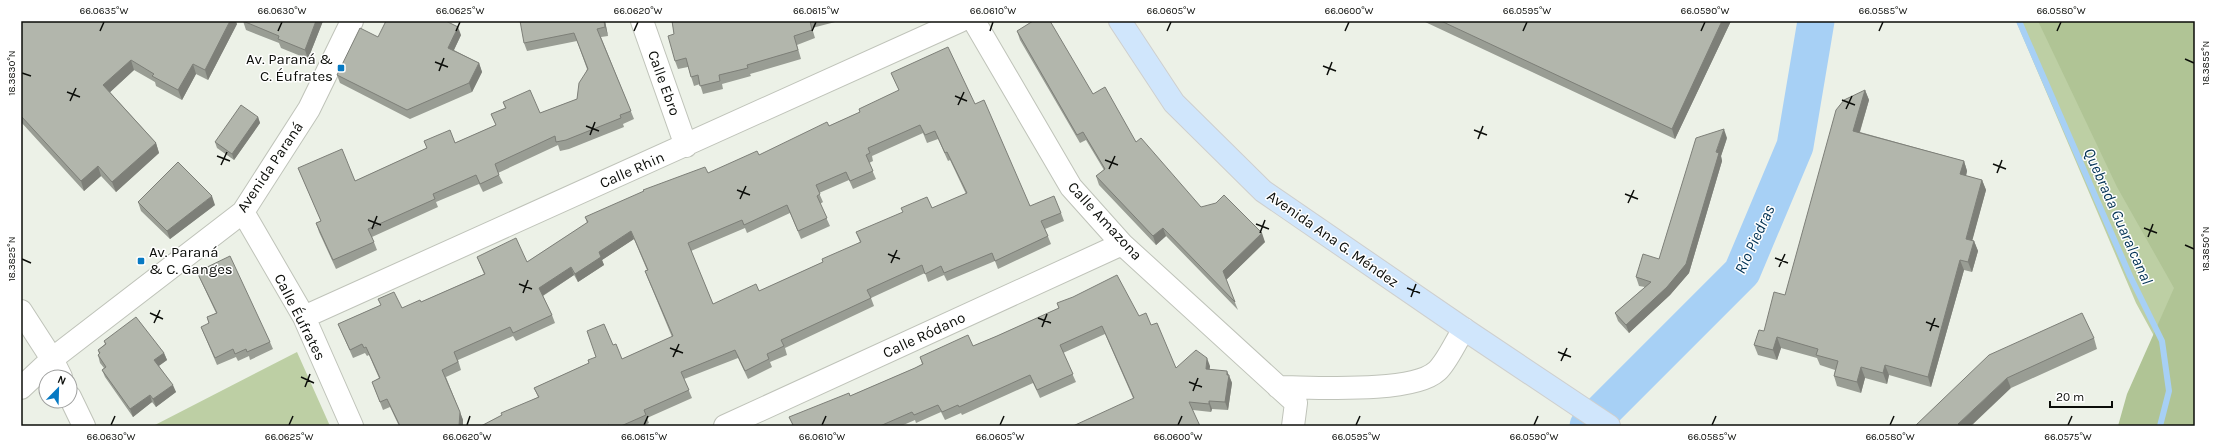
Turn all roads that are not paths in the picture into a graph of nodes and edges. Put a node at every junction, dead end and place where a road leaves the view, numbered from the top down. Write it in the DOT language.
graph roads {
  1 [pos="352,21"];
  2 [pos="642,21"];
  3 [pos="960,21"];
  4 [pos="974,21"];
  5 [pos="1120,21"];
  6 [pos="686,146"];
  7 [pos="243,212"];
  8 [pos="1122,244"];
  9 [pos="21,311"];
  10 [pos="304,317"];
  11 [pos="1464,329"];
  12 [pos="57,368"];
  13 [pos="1278,387"];
  14 [pos="21,388"];
  15 [pos="76,409"];
  16 [pos="84,426"];
  17 [pos="352,426"];
  18 [pos="725,426"];
  19 [pos="1293,426"];
  20 [pos="1609,426"];
  1 -- 7 [label="street, Avenida Paraná"];
  2 -- 6 [label="street, Calle Ebro"];
  3 -- 6 [label="street, Calle Rhin"];
  4 -- 8 [label="street, Calle Amazona"];
  5 -- 11 [label="main road, Avenida Ana G. Méndez"];
  6 -- 10 [label="street, Calle Rhin"];
  7 -- 10 [label="street, Calle Éufrates"];
  7 -- 12 [label="street, Avenida Paraná"];
  8 -- 13 [label="street, Calle Amazona"];
  8 -- 18 [label="street, Calle Ródano"];
  9 -- 12 [label="street"];
  10 -- 17 [label="street, Calle Éufrates"];
  11 -- 13 [label="street"];
  11 -- 20 [label="main road, Avenida Ana G. Méndez"];
  12 -- 14 [label="street, Avenida Paraná"];
  13 -- 19 [label="street, Calle Amazona"];
  15 -- 16 [label="street"];
}
